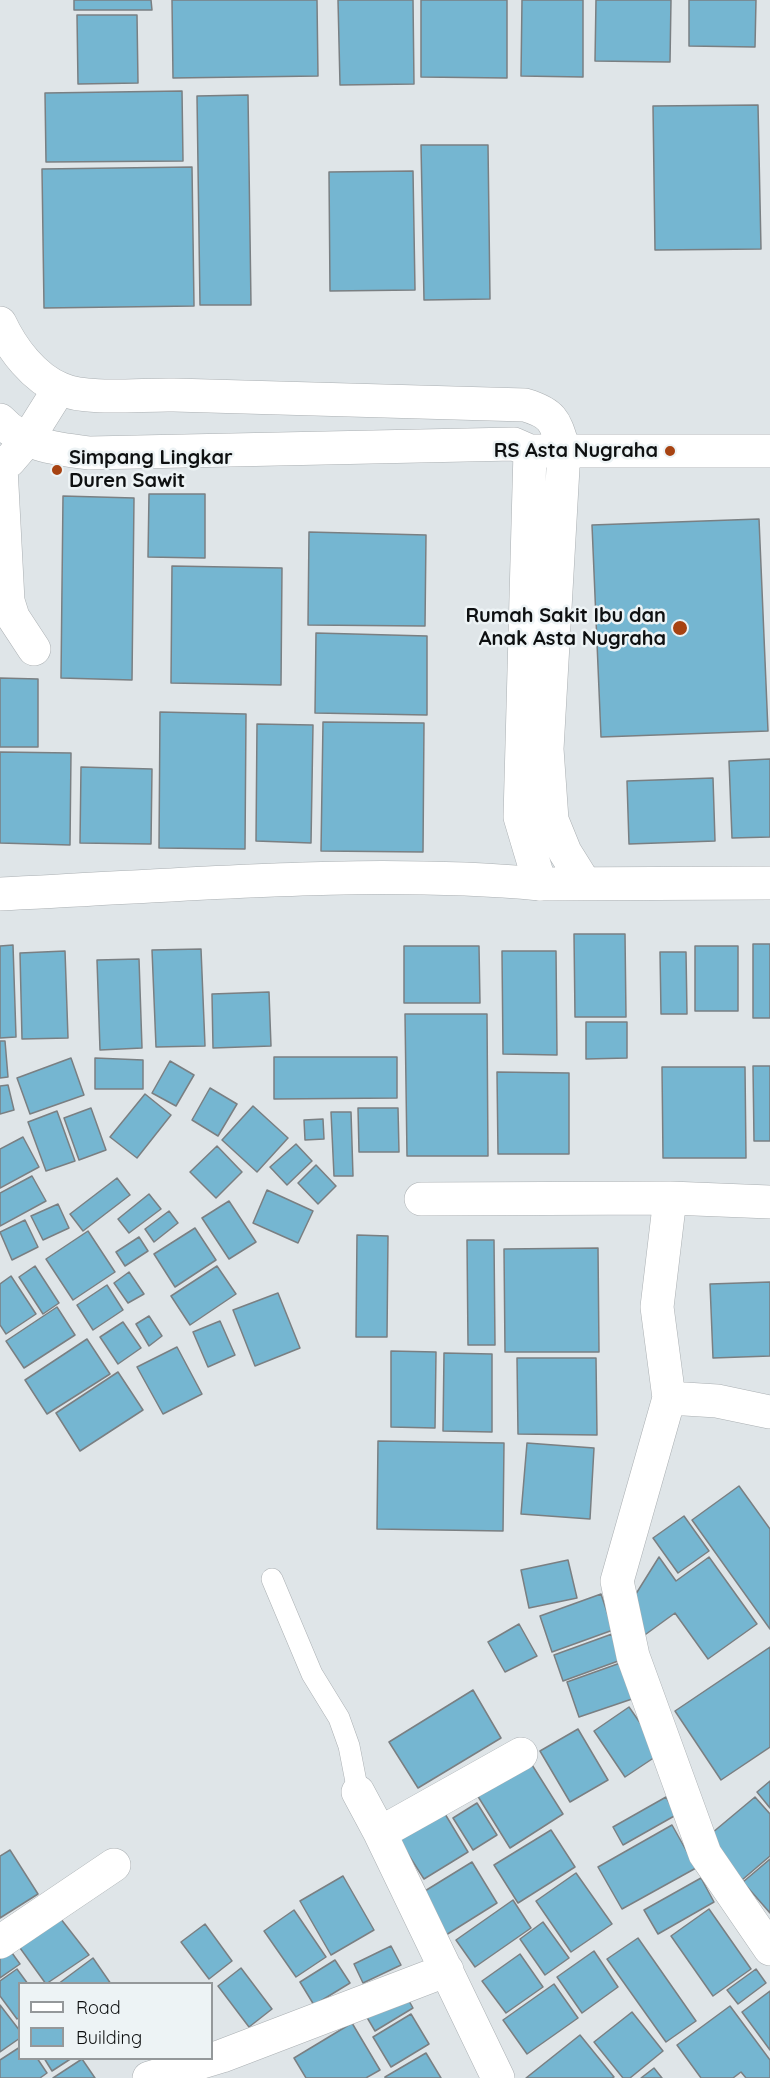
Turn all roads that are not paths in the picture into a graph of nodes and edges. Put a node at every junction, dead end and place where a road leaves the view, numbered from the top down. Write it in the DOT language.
graph roads {
  1 [pos="0,323"];
  2 [pos="59,389"];
  3 [pos="0,420"];
  4 [pos="27,440"];
  5 [pos="564,450"];
  6 [pos="530,451"];
  7 [pos="770,451"];
  8 [pos="0,467"];
  9 [pos="34,649"];
  10 [pos="770,883"];
  11 [pos="540,884"];
  12 [pos="585,884"];
  13 [pos="0,894"];
  14 [pos="669,1198"];
  15 [pos="421,1199"];
  16 [pos="770,1202"];
  17 [pos="669,1398"];
  18 [pos="770,1412"];
  19 [pos="272,1579"];
  20 [pos="521,1754"];
  21 [pos="358,1792"];
  22 [pos="380,1833"];
  23 [pos="114,1864"];
  24 [pos="0,1942"];
  25 [pos="770,1949"];
  26 [pos="447,1970"];
  27 [pos="237,2065"];
  28 [pos="148,2078"];
  29 [pos="498,2078"];
  1 -- 2 [label="street"];
  2 -- 4 [label="street"];
  2 -- 5 [label="street"];
  3 -- 4 [label="street"];
  4 -- 6 [label="street"];
  4 -- 8 [label="street"];
  5 -- 6 [label="street"];
  5 -- 7 [label="street"];
  5 -- 12 [label="street"];
  6 -- 11 [label="street"];
  8 -- 9 [label="street"];
  10 -- 12 [label="street"];
  11 -- 12 [label="street"];
  11 -- 13 [label="street"];
  14 -- 15 [label="street"];
  14 -- 16 [label="street"];
  14 -- 17 [label="street"];
  17 -- 18 [label="street"];
  17 -- 25 [label="street"];
  19 -- 21 [label="lane"];
  20 -- 22 [label="street"];
  21 -- 22 [label="street"];
  22 -- 26 [label="street"];
  23 -- 24 [label="street"];
  26 -- 27 [label="street"];
  26 -- 29 [label="street"];
  27 -- 28 [label="street"];
}
